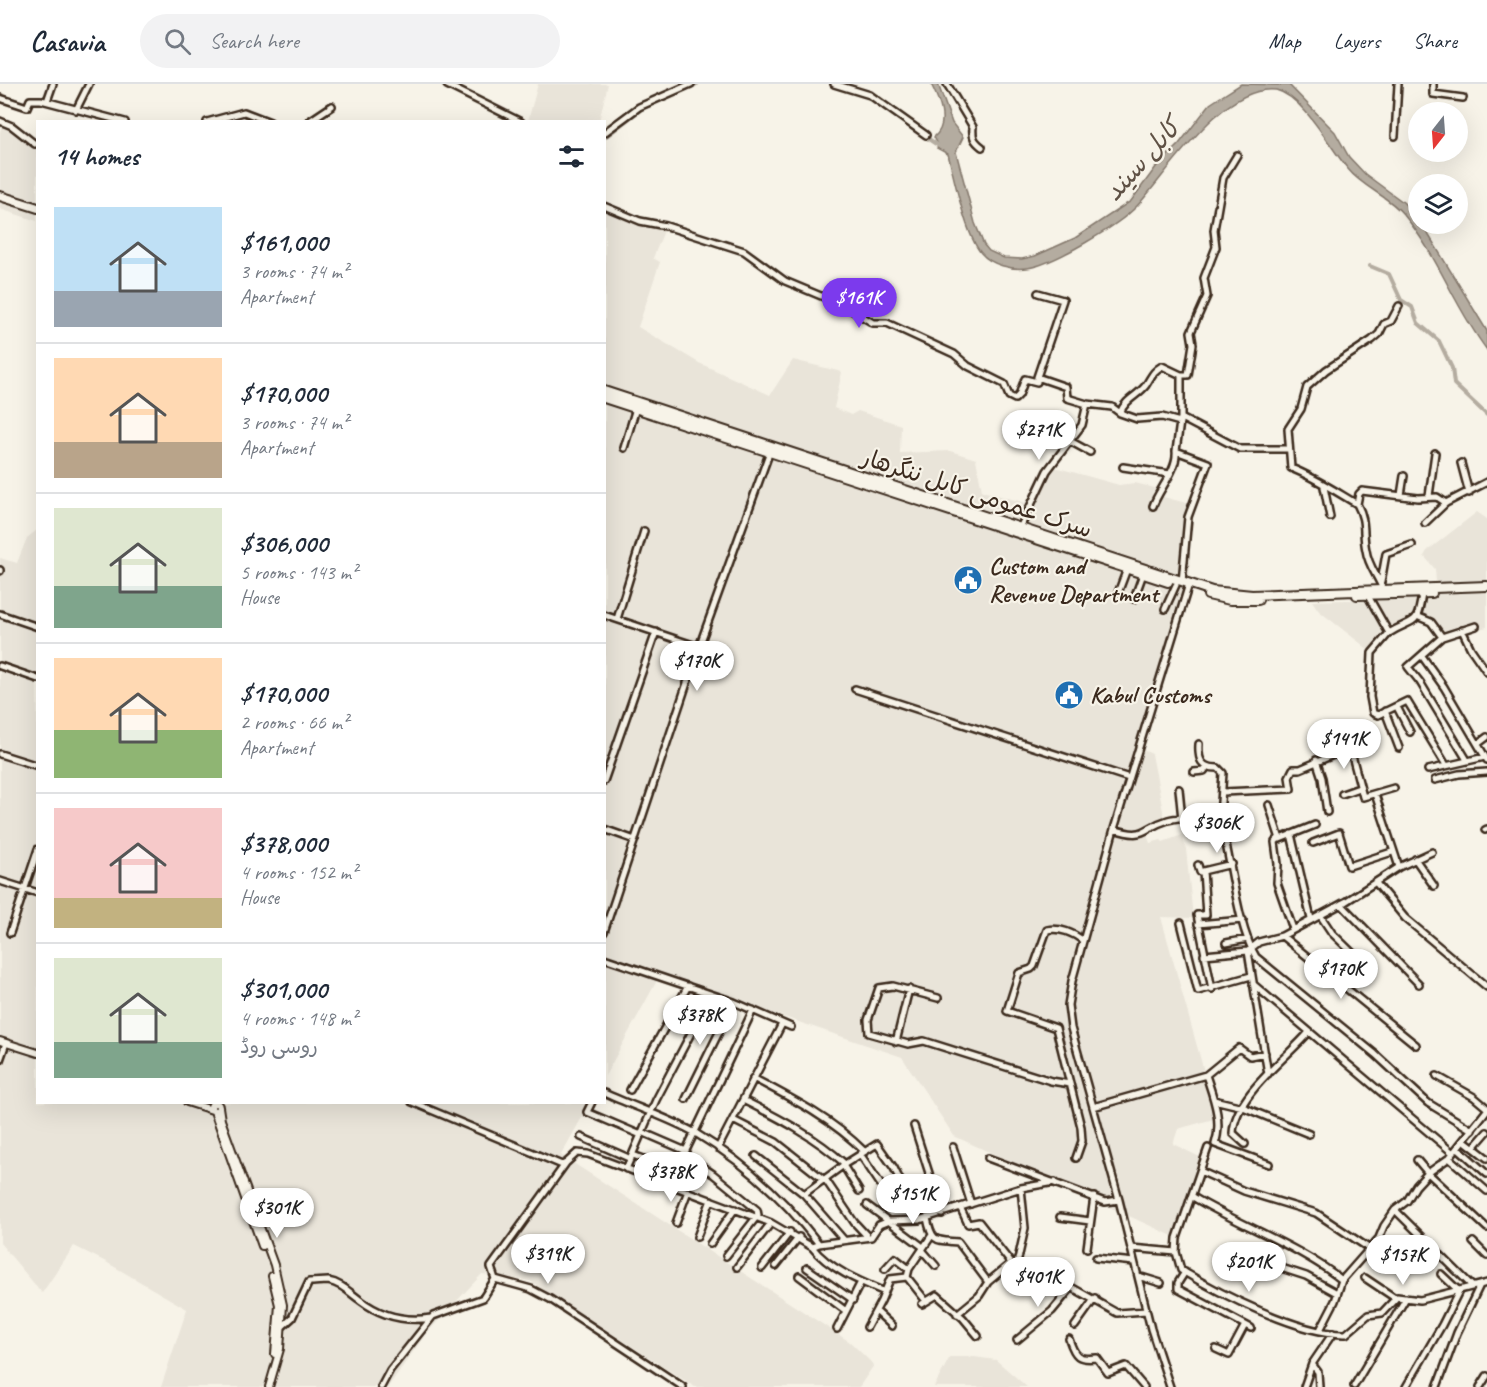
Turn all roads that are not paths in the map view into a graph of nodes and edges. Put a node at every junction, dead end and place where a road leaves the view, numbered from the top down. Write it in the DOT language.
graph roads {
  1 [pos="53,84"];
  2 [pos="89,84"];
  3 [pos="691,84"];
  4 [pos="834,84"];
  5 [pos="947,84"];
  6 [pos="1398,84"];
  7 [pos="1433,84"];
  8 [pos="447,85"];
  9 [pos="0,98"];
  10 [pos="1463,98"];
  11 [pos="47,101"];
  12 [pos="332,106"];
  13 [pos="76,110"];
  14 [pos="117,120"];
  15 [pos="214,120"];
  16 [pos="265,120"];
  17 [pos="311,120"];
  18 [pos="517,120"];
  19 [pos="0,121"];
  20 [pos="606,131"];
  21 [pos="926,135"];
  22 [pos="1395,136"];
  23 [pos="35,144"];
  24 [pos="982,147"];
  25 [pos="1237,155"];
  26 [pos="0,196"];
  27 [pos="6,201"];
  28 [pos="606,207"];
  29 [pos="36,208"];
  30 [pos="36,212"];
  31 [pos="1038,293"];
  32 [pos="1399,306"];
  33 [pos="1181,375"];
  34 [pos="1037,377"];
  35 [pos="606,392"];
  36 [pos="606,399"];
  37 [pos="1087,404"];
  38 [pos="636,408"];
  39 [pos="1120,413"];
  40 [pos="1181,420"];
  41 [pos="1070,441"];
  42 [pos="624,448"];
  43 [pos="770,449"];
  44 [pos="1289,449"];
  45 [pos="1176,451"];
  46 [pos="1090,452"];
  47 [pos="1435,453"];
  48 [pos="1461,463"];
  49 [pos="1123,467"];
  50 [pos="1170,474"];
  51 [pos="1404,476"];
  52 [pos="1487,482"];
  53 [pos="1324,487"];
  54 [pos="1469,493"];
  55 [pos="1401,495"];
  56 [pos="1428,496"];
  57 [pos="1446,503"];
  58 [pos="1357,504"];
  59 [pos="1153,506"];
  60 [pos="1330,517"];
  61 [pos="1425,524"];
  62 [pos="1020,528"];
  63 [pos="644,531"];
  64 [pos="1412,545"];
  65 [pos="1127,569"];
  66 [pos="1143,574"];
  67 [pos="1184,585"];
  68 [pos="1382,586"];
  69 [pos="1487,586"];
  70 [pos="1487,591"];
  71 [pos="1118,593"];
  72 [pos="1422,594"];
  73 [pos="1368,596"];
  74 [pos="1134,599"];
  75 [pos="1165,609"];
  76 [pos="0,614"];
  77 [pos="606,616"];
  78 [pos="1419,617"];
  79 [pos="617,619"];
  80 [pos="36,626"];
  81 [pos="1476,626"];
  82 [pos="1462,630"];
  83 [pos="656,632"];
  84 [pos="1389,633"];
  85 [pos="1442,637"];
  86 [pos="699,647"];
  87 [pos="1422,656"];
  88 [pos="0,666"];
  89 [pos="1487,672"];
  90 [pos="36,678"];
  91 [pos="855,689"];
  92 [pos="1397,707"];
  93 [pos="1385,711"];
  94 [pos="1410,732"];
  95 [pos="1487,737"];
  96 [pos="1479,742"];
  97 [pos="1198,744"];
  98 [pos="1399,748"];
  99 [pos="0,754"];
  100 [pos="1486,758"];
  101 [pos="1316,760"];
  102 [pos="1467,760"];
  103 [pos="36,765"];
  104 [pos="1446,765"];
  105 [pos="1207,767"];
  106 [pos="1428,770"];
  107 [pos="1194,772"];
  108 [pos="1487,772"];
  109 [pos="606,775"];
  110 [pos="1129,778"];
  111 [pos="1435,780"];
  112 [pos="1359,788"];
  113 [pos="1394,788"];
  114 [pos="1179,789"];
  115 [pos="1223,792"];
  116 [pos="1342,794"];
  117 [pos="1375,794"];
  118 [pos="1269,805"];
  119 [pos="1327,812"];
  120 [pos="1221,816"];
  121 [pos="1182,819"];
  122 [pos="1315,825"];
  123 [pos="1235,828"];
  124 [pos="1114,829"];
  125 [pos="606,830"];
  126 [pos="1223,831"];
  127 [pos="1291,834"];
  128 [pos="1278,838"];
  129 [pos="635,840"];
  130 [pos="1313,843"];
  131 [pos="1392,852"];
  132 [pos="1432,852"];
  133 [pos="36,855"];
  134 [pos="1415,859"];
  135 [pos="1232,864"];
  136 [pos="1198,865"];
  137 [pos="1399,867"];
  138 [pos="1203,871"];
  139 [pos="0,880"];
  140 [pos="1376,883"];
  141 [pos="1434,885"];
  142 [pos="24,889"];
  143 [pos="36,892"];
  144 [pos="1341,903"];
  145 [pos="1320,915"];
  146 [pos="1311,919"];
  147 [pos="1243,920"];
  148 [pos="1181,923"];
  149 [pos="1198,924"];
  150 [pos="606,926"];
  151 [pos="1293,929"];
  152 [pos="10,933"];
  153 [pos="1282,936"];
  154 [pos="1248,939"];
  155 [pos="1083,941"];
  156 [pos="1226,943"];
  157 [pos="1249,949"];
  158 [pos="1204,955"];
  159 [pos="606,959"];
  160 [pos="1366,966"];
  161 [pos="1251,976"];
  162 [pos="1253,984"];
  163 [pos="1419,984"];
  164 [pos="688,986"];
  165 [pos="1487,987"];
  166 [pos="909,989"];
  167 [pos="1212,989"];
  168 [pos="711,994"];
  169 [pos="938,998"];
  170 [pos="734,1002"];
  171 [pos="753,1010"];
  172 [pos="782,1024"];
  173 [pos="791,1027"];
  174 [pos="1310,1032"];
  175 [pos="896,1041"];
  176 [pos="3,1042"];
  177 [pos="1416,1045"];
  178 [pos="36,1052"];
  179 [pos="1265,1053"];
  180 [pos="0,1060"];
  181 [pos="1269,1074"];
  182 [pos="1206,1075"];
  183 [pos="1437,1076"];
  184 [pos="753,1078"];
  185 [pos="1070,1084"];
  186 [pos="630,1090"];
  187 [pos="606,1095"];
  188 [pos="686,1099"];
  189 [pos="743,1100"];
  190 [pos="1214,1100"];
  191 [pos="417,1104"];
  192 [pos="591,1104"];
  193 [pos="215,1106"];
  194 [pos="1093,1107"];
  195 [pos="1243,1107"];
  196 [pos="1487,1109"];
  197 [pos="650,1114"];
  198 [pos="733,1120"];
  199 [pos="914,1126"];
  200 [pos="1474,1127"];
  201 [pos="695,1132"];
  202 [pos="1487,1133"];
  203 [pos="642,1134"];
  204 [pos="1309,1134"];
  205 [pos="581,1137"];
  206 [pos="1465,1141"];
  207 [pos="1245,1144"];
  208 [pos="953,1147"];
  209 [pos="1474,1147"];
  210 [pos="718,1148"];
  211 [pos="1208,1148"];
  212 [pos="1458,1148"];
  213 [pos="862,1152"];
  214 [pos="685,1153"];
  215 [pos="756,1156"];
  216 [pos="1451,1156"];
  217 [pos="632,1157"];
  218 [pos="988,1158"];
  219 [pos="1076,1158"];
  220 [pos="1487,1158"];
  221 [pos="1417,1160"];
  222 [pos="566,1163"];
  223 [pos="1269,1164"];
  224 [pos="844,1165"];
  225 [pos="626,1169"];
  226 [pos="1200,1171"];
  227 [pos="677,1172"];
  228 [pos="1428,1173"];
  229 [pos="1487,1174"];
  230 [pos="824,1179"];
  231 [pos="1487,1180"];
  232 [pos="1055,1182"];
  233 [pos="670,1184"];
  234 [pos="881,1185"];
  235 [pos="1021,1188"];
  236 [pos="1484,1189"];
  237 [pos="688,1191"];
  238 [pos="860,1191"];
  239 [pos="804,1194"];
  240 [pos="1094,1197"];
  241 [pos="1193,1197"];
  242 [pos="711,1200"];
  243 [pos="1119,1200"];
  244 [pos="971,1204"];
  245 [pos="867,1205"];
  246 [pos="735,1209"];
  247 [pos="961,1209"];
  248 [pos="1395,1210"];
  249 [pos="942,1214"];
  250 [pos="756,1216"];
  251 [pos="1060,1216"];
  252 [pos="927,1218"];
  253 [pos="920,1220"];
  254 [pos="889,1221"];
  255 [pos="1090,1221"];
  256 [pos="676,1223"];
  257 [pos="771,1223"];
  258 [pos="1487,1228"];
  259 [pos="790,1232"];
  260 [pos="933,1235"];
  261 [pos="799,1237"];
  262 [pos="868,1237"];
  263 [pos="697,1238"];
  264 [pos="844,1240"];
  265 [pos="1473,1242"];
  266 [pos="710,1244"];
  267 [pos="819,1244"];
  268 [pos="812,1247"];
  269 [pos="1087,1248"];
  270 [pos="1131,1248"];
  271 [pos="922,1249"];
  272 [pos="1370,1249"];
  273 [pos="1176,1252"];
  274 [pos="1487,1256"];
  275 [pos="726,1257"];
  276 [pos="1096,1258"];
  277 [pos="1134,1262"];
  278 [pos="1014,1263"];
  279 [pos="1269,1264"];
  280 [pos="776,1266"];
  281 [pos="936,1266"];
  282 [pos="737,1267"];
  283 [pos="762,1268"];
  284 [pos="807,1268"];
  285 [pos="885,1269"];
  286 [pos="909,1269"];
  287 [pos="1185,1272"];
  288 [pos="1441,1274"];
  289 [pos="799,1276"];
  290 [pos="908,1276"];
  291 [pos="1138,1276"];
  292 [pos="1365,1278"];
  293 [pos="495,1279"];
  294 [pos="1342,1280"];
  295 [pos="861,1282"];
  296 [pos="988,1282"];
  297 [pos="1161,1283"];
  298 [pos="1487,1283"];
  299 [pos="1480,1285"];
  300 [pos="1472,1286"];
  301 [pos="1071,1288"];
  302 [pos="1459,1291"];
  303 [pos="885,1292"];
  304 [pos="1337,1293"];
  305 [pos="1395,1298"];
  306 [pos="1406,1298"];
  307 [pos="1095,1299"];
  308 [pos="853,1300"];
  309 [pos="846,1311"];
  310 [pos="876,1311"];
  311 [pos="1146,1311"];
  312 [pos="957,1314"];
  313 [pos="431,1318"];
  314 [pos="1245,1325"];
  315 [pos="283,1326"];
  316 [pos="892,1326"];
  317 [pos="1075,1326"];
  318 [pos="867,1327"];
  319 [pos="1251,1328"];
  320 [pos="837,1329"];
  321 [pos="1320,1330"];
  322 [pos="1333,1333"];
  323 [pos="978,1336"];
  324 [pos="1069,1339"];
  325 [pos="1017,1340"];
  326 [pos="1216,1349"];
  327 [pos="1312,1364"];
  328 [pos="273,1373"];
  329 [pos="1487,1376"];
  330 [pos="1354,1386"];
  331 [pos="269,1387"];
  332 [pos="381,1387"];
  333 [pos="683,1387"];
  334 [pos="1144,1387"];
  335 [pos="1170,1387"];
  336 [pos="1304,1387"];
  337 [pos="1319,1387"];
  338 [pos="1406,1387"];
  339 [pos="1437,1387"];
  340 [pos="1480,1387"];
  1 -- 11 [label="street"];
  2 -- 13 [label="street"];
  3 -- 20 [label="street"];
  4 -- 21 [label="street"];
  5 -- 24 [label="street"];
  6 -- 22 [label="street"];
  7 -- 10 [label="street"];
  8 -- 18 [label="street"];
  9 -- 11 [label="street"];
  11 -- 13 [label="street"];
  12 -- 17 [label="street"];
  13 -- 14 [label="street"];
  15 -- 16 [label="street"];
  19 -- 23 [label="street"];
  25 -- 33 [label="street"];
  26 -- 27 [label="highway"];
  27 -- 29 [label="highway"];
  27 -- 30 [label="highway"];
  28 -- 34 [label="street"];
  31 -- 34 [label="street"];
  32 -- 44 [label="street"];
  33 -- 39 [label="street"];
  33 -- 40 [label="street"];
  34 -- 37 [label="street"];
  35 -- 43 [label="highway, سرک عمومی کابل ننگرهار"];
  36 -- 38 [label="highway, سرک عمومی کابل ننگرهار"];
  37 -- 39 [label="street"];
  37 -- 41 [label="street"];
  38 -- 42 [label="street"];
  38 -- 43 [label="highway, سرک عمومی کابل ننگرهار"];
  39 -- 40 [label="street"];
  40 -- 44 [label="street"];
  40 -- 45 [label="street"];
  41 -- 46 [label="street"];
  41 -- 62 [label="street"];
  43 -- 62 [label="highway, سرک عمومی کابل ننگرهار"];
  43 -- 65 [label="highway, سرک عمومی کابل ننگرهار"];
  43 -- 86 [label="street"];
  44 -- 53 [label="street"];
  45 -- 50 [label="street"];
  45 -- 67 [label="street"];
  47 -- 56 [label="street"];
  48 -- 54 [label="street"];
  49 -- 50 [label="street"];
  50 -- 59 [label="street"];
  51 -- 55 [label="street"];
  52 -- 54 [label="street"];
  53 -- 58 [label="street"];
  53 -- 60 [label="street"];
  54 -- 57 [label="street"];
  55 -- 56 [label="street"];
  55 -- 58 [label="street"];
  56 -- 57 [label="street"];
  57 -- 61 [label="street"];
  58 -- 68 [label="street"];
  62 -- 67 [label="highway, سرک عمومی کابل ننگرهار"];
  63 -- 79 [label="street"];
  64 -- 68 [label="street"];
  65 -- 66 [label="highway, سرک عمومی کابل ننگرهار"];
  65 -- 71 [label="street"];
  66 -- 67 [label="highway, سرک عمومی کابل ننگرهار"];
  66 -- 74 [label="street"];
  67 -- 68 [label="highway, سرک عمومی کابل ننگرهار"];
  67 -- 73 [label="highway, سرک عمومی کابل ننگرهار"];
  67 -- 75 [label="street"];
  67 -- 110 [label="street"];
  68 -- 69 [label="highway, سرک عمومی کابل ننگرهار"];
  70 -- 72 [label="highway, سرک عمومی کابل ننگرهار"];
  72 -- 73 [label="highway, سرک عمومی کابل ننگرهار"];
  72 -- 78 [label="street"];
  73 -- 84 [label="street"];
  76 -- 80 [label="street"];
  77 -- 79 [label="street"];
  78 -- 84 [label="street"];
  78 -- 85 [label="street"];
  79 -- 83 [label="street"];
  81 -- 82 [label="street"];
  82 -- 85 [label="street"];
  82 -- 89 [label="street"];
  83 -- 86 [label="street"];
  83 -- 109 [label="street"];
  84 -- 93 [label="street"];
  85 -- 87 [label="street"];
  86 -- 129 [label="street"];
  87 -- 96 [label="street"];
  87 -- 102 [label="street"];
  88 -- 90 [label="street"];
  91 -- 110 [label="street"];
  92 -- 93 [label="street"];
  92 -- 94 [label="street"];
  92 -- 104 [label="street"];
  93 -- 98 [label="street"];
  95 -- 96 [label="street"];
  96 -- 100 [label="street"];
  97 -- 105 [label="street"];
  99 -- 103 [label="street"];
  100 -- 102 [label="street"];
  101 -- 112 [label="street"];
  101 -- 115 [label="street"];
  101 -- 119 [label="street"];
  102 -- 104 [label="street"];
  104 -- 106 [label="street"];
  105 -- 107 [label="street"];
  105 -- 115 [label="street"];
  108 -- 111 [label="street"];
  110 -- 124 [label="street"];
  112 -- 116 [label="street"];
  112 -- 117 [label="street"];
  113 -- 117 [label="street"];
  114 -- 121 [label="street"];
  115 -- 120 [label="street"];
  117 -- 131 [label="street"];
  118 -- 128 [label="street"];
  120 -- 121 [label="street"];
  120 -- 126 [label="street"];
  121 -- 124 [label="street"];
  122 -- 127 [label="street"];
  123 -- 126 [label="street"];
  124 -- 155 [label="street"];
  125 -- 129 [label="street"];
  126 -- 135 [label="street"];
  127 -- 128 [label="street"];
  127 -- 146 [label="street"];
  128 -- 151 [label="street"];
  129 -- 150 [label="street"];
  130 -- 131 [label="street"];
  131 -- 137 [label="street"];
  132 -- 134 [label="street"];
  133 -- 142 [label="street"];
  134 -- 137 [label="street"];
  134 -- 141 [label="street"];
  135 -- 138 [label="street"];
  135 -- 147 [label="street"];
  136 -- 138 [label="street"];
  137 -- 140 [label="street"];
  138 -- 149 [label="street"];
  139 -- 142 [label="street"];
  140 -- 144 [label="street"];
  140 -- 165 [label="street"];
  142 -- 143 [label="street"];
  142 -- 152 [label="street"];
  144 -- 145 [label="street"];
  144 -- 163 [label="street"];
  145 -- 146 [label="street"];
  145 -- 160 [label="street"];
  146 -- 151 [label="street"];
  147 -- 149 [label="street"];
  147 -- 154 [label="street"];
  148 -- 167 [label="street"];
  149 -- 158 [label="street"];
  151 -- 153 [label="street"];
  153 -- 157 [label="street"];
  153 -- 177 [label="street"];
  154 -- 156 [label="street"];
  154 -- 157 [label="street"];
  155 -- 185 [label="street"];
  155 -- 194 [label="street"];
  157 -- 158 [label="street"];
  157 -- 161 [label="street"];
  157 -- 200 [label="street"];
  158 -- 167 [label="street"];
  159 -- 164 [label="street"];
  161 -- 162 [label="street"];
  161 -- 167 [label="street"];
  162 -- 174 [label="street"];
  162 -- 179 [label="street"];
  164 -- 168 [label="street"];
  164 -- 186 [label="street"];
  166 -- 169 [label="street"];
  166 -- 175 [label="street"];
  166 -- 175 [label="street"];
  168 -- 170 [label="street"];
  168 -- 197 [label="street"];
  170 -- 171 [label="street"];
  170 -- 188 [label="street"];
  171 -- 172 [label="street"];
  171 -- 201 [label="street"];
  172 -- 173 [label="street"];
  172 -- 184 [label="street"];
  174 -- 181 [label="street"];
  174 -- 216 [label="street"];
  175 -- 185 [label="street"];
  176 -- 178 [label="main road"];
  176 -- 180 [label="street"];
  179 -- 181 [label="street"];
  179 -- 182 [label="street"];
  181 -- 195 [label="street"];
  182 -- 190 [label="street"];
  182 -- 194 [label="street"];
  183 -- 196 [label="street"];
  184 -- 189 [label="street"];
  184 -- 213 [label="street"];
  185 -- 219 [label="street"];
  187 -- 197 [label="street"];
  189 -- 198 [label="street"];
  189 -- 224 [label="street"];
  190 -- 195 [label="street"];
  190 -- 223 [label="street"];
  191 -- 222 [label="street"];
  192 -- 203 [label="street"];
  193 -- 315 [label="main road"];
  193 -- 328 [label="main road"];
  194 -- 243 [label="street"];
  195 -- 204 [label="street"];
  195 -- 207 [label="street"];
  196 -- 200 [label="street"];
  197 -- 201 [label="street"];
  197 -- 203 [label="street"];
  198 -- 210 [label="street"];
  198 -- 230 [label="street"];
  199 -- 249 [label="street"];
  200 -- 202 [label="street"];
  200 -- 206 [label="street"];
  201 -- 210 [label="street"];
  201 -- 214 [label="street"];
  202 -- 209 [label="street"];
  203 -- 214 [label="street"];
  203 -- 217 [label="street"];
  205 -- 217 [label="street"];
  206 -- 209 [label="street"];
  206 -- 212 [label="street"];
  208 -- 244 [label="street"];
  209 -- 220 [label="street"];
  210 -- 267 [label="street"];
  211 -- 226 [label="street"];
  212 -- 216 [label="street"];
  212 -- 229 [label="street"];
  213 -- 224 [label="street"];
  213 -- 234 [label="street"];
  213 -- 253 [label="street"];
  214 -- 227 [label="street"];
  214 -- 250 [label="street"];
  215 -- 239 [label="street"];
  216 -- 228 [label="street"];
  216 -- 236 [label="street"];
  217 -- 225 [label="street"];
  217 -- 227 [label="street"];
  218 -- 232 [label="street"];
  221 -- 228 [label="street"];
  222 -- 225 [label="street"];
  222 -- 293 [label="street"];
  224 -- 230 [label="street"];
  224 -- 238 [label="street"];
  225 -- 233 [label="street"];
  226 -- 241 [label="street"];
  226 -- 272 [label="street"];
  227 -- 233 [label="street"];
  228 -- 248 [label="street"];
  228 -- 258 [label="street"];
  230 -- 239 [label="street"];
  230 -- 262 [label="street"];
  231 -- 236 [label="street"];
  232 -- 235 [label="street"];
  232 -- 240 [label="street"];
  233 -- 237 [label="street"];
  235 -- 244 [label="street"];
  235 -- 278 [label="street"];
  237 -- 242 [label="street"];
  237 -- 256 [label="street"];
  239 -- 264 [label="street"];
  240 -- 243 [label="street"];
  240 -- 255 [label="street"];
  241 -- 273 [label="street"];
  241 -- 294 [label="street"];
  242 -- 246 [label="street"];
  242 -- 263 [label="street"];
  243 -- 270 [label="street"];
  244 -- 247 [label="street"];
  245 -- 254 [label="street"];
  246 -- 250 [label="street"];
  246 -- 266 [label="street"];
  247 -- 249 [label="street"];
  247 -- 278 [label="street"];
  248 -- 272 [label="street"];
  248 -- 300 [label="street"];
  249 -- 252 [label="street"];
  250 -- 257 [label="street"];
  250 -- 275 [label="street"];
  251 -- 255 [label="street"];
  252 -- 253 [label="street"];
  252 -- 260 [label="street"];
  253 -- 254 [label="street"];
  254 -- 262 [label="street"];
  254 -- 271 [label="street"];
  255 -- 269 [label="street"];
  257 -- 259 [label="street"];
  257 -- 282 [label="street"];
  259 -- 261 [label="street"];
  259 -- 283 [label="street"];
  260 -- 271 [label="street"];
  260 -- 296 [label="street"];
  261 -- 268 [label="street"];
  261 -- 280 [label="street"];
  262 -- 264 [label="street"];
  264 -- 267 [label="street"];
  265 -- 274 [label="street"];
  267 -- 268 [label="street"];
  268 -- 295 [label="street"];
  270 -- 273 [label="street"];
  270 -- 277 [label="street"];
  271 -- 281 [label="street"];
  271 -- 286 [label="street"];
  272 -- 294 [label="street"];
  273 -- 287 [label="street"];
  276 -- 277 [label="street"];
  277 -- 291 [label="street"];
  278 -- 296 [label="street"];
  278 -- 301 [label="street"];
  279 -- 304 [label="street"];
  284 -- 308 [label="street"];
  285 -- 286 [label="street"];
  286 -- 290 [label="street"];
  287 -- 314 [label="street"];
  287 -- 321 [label="street"];
  288 -- 302 [label="street"];
  289 -- 309 [label="street"];
  290 -- 303 [label="street"];
  290 -- 312 [label="street"];
  291 -- 297 [label="street"];
  291 -- 311 [label="street"];
  292 -- 305 [label="street"];
  293 -- 313 [label="street"];
  293 -- 333 [label="street"];
  294 -- 304 [label="street"];
  295 -- 303 [label="street"];
  295 -- 308 [label="street"];
  296 -- 312 [label="street"];
  298 -- 299 [label="street"];
  299 -- 300 [label="street"];
  299 -- 339 [label="street"];
  300 -- 302 [label="street"];
  301 -- 307 [label="street"];
  301 -- 325 [label="street"];
  302 -- 306 [label="street"];
  302 -- 338 [label="street"];
  303 -- 310 [label="street"];
  304 -- 321 [label="street"];
  305 -- 306 [label="street"];
  305 -- 322 [label="street"];
  306 -- 330 [label="street"];
  307 -- 311 [label="street"];
  307 -- 317 [label="street"];
  308 -- 309 [label="street"];
  309 -- 320 [label="street"];
  310 -- 316 [label="street"];
  310 -- 318 [label="street"];
  311 -- 335 [label="street"];
  312 -- 323 [label="street"];
  313 -- 315 [label="street"];
  313 -- 332 [label="street"];
  314 -- 319 [label="street"];
  314 -- 326 [label="street"];
  315 -- 328 [label="main road"];
  321 -- 322 [label="street"];
  322 -- 327 [label="street"];
  324 -- 334 [label="street"];
  327 -- 336 [label="street"];
  327 -- 337 [label="street"];
  328 -- 331 [label="main road"];
  329 -- 340 [label="street"];
}
